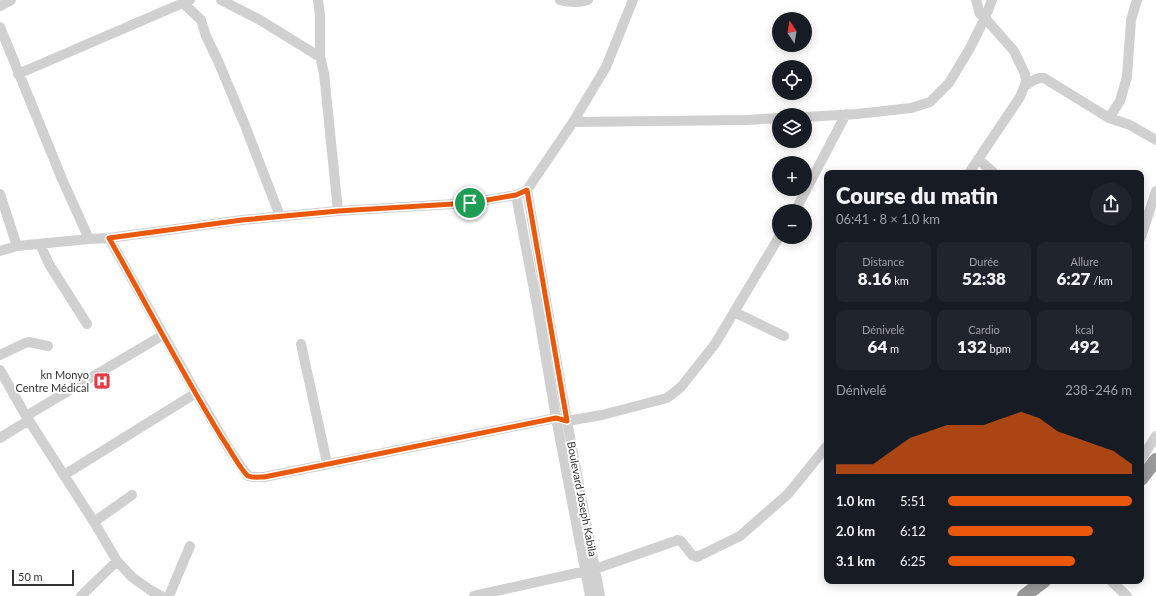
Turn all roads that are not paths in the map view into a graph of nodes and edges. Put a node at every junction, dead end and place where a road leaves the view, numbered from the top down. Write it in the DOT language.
graph roads {
  1 [pos="11,0"];
  2 [pos="221,0"];
  3 [pos="318,0"];
  4 [pos="560,0"];
  5 [pos="588,0"];
  6 [pos="633,0"];
  7 [pos="976,0"];
  8 [pos="992,0"];
  9 [pos="1137,0"];
  10 [pos="187,2"];
  11 [pos="0,6"];
  12 [pos="985,18"];
  13 [pos="0,26"];
  14 [pos="320,57"];
  15 [pos="18,74"];
  16 [pos="1025,86"];
  17 [pos="846,114"];
  18 [pos="812,116"];
  19 [pos="772,118"];
  20 [pos="1109,118"];
  21 [pos="573,122"];
  22 [pos="1156,140"];
  23 [pos="978,159"];
  24 [pos="971,170"];
  25 [pos="991,170"];
  26 [pos="527,190"];
  27 [pos="1156,191"];
  28 [pos="0,194"];
  29 [pos="516,195"];
  30 [pos="799,204"];
  31 [pos="338,211"];
  32 [pos="280,216"];
  33 [pos="1144,228"];
  34 [pos="109,238"];
  35 [pos="89,239"];
  36 [pos="40,244"];
  37 [pos="775,244"];
  38 [pos="17,246"];
  39 [pos="0,251"];
  40 [pos="734,312"];
  41 [pos="87,324"];
  42 [pos="163,335"];
  43 [pos="784,336"];
  44 [pos="301,344"];
  45 [pos="48,346"];
  46 [pos="0,355"];
  47 [pos="0,370"];
  48 [pos="196,393"];
  49 [pos="27,418"];
  50 [pos="556,418"];
  51 [pos="567,421"];
  52 [pos="1156,436"];
  53 [pos="0,438"];
  54 [pos="824,450"];
  55 [pos="1147,462"];
  56 [pos="327,463"];
  57 [pos="64,475"];
  58 [pos="132,495"];
  59 [pos="94,522"];
  60 [pos="190,546"];
  61 [pos="117,561"];
  62 [pos="590,570"];
  63 [pos="1040,584"];
  64 [pos="1114,584"];
  65 [pos="148,593"];
  66 [pos="81,596"];
  67 [pos="161,596"];
  68 [pos="169,596"];
  69 [pos="474,596"];
  70 [pos="590,596"];
  71 [pos="600,596"];
  72 [pos="1024,596"];
  73 [pos="1127,596"];
  1 -- 11 [label="street"];
  2 -- 14 [label="street"];
  3 -- 14 [label="street"];
  4 -- 5 [label="street"];
  6 -- 21 [label="street"];
  7 -- 12 [label="street"];
  8 -- 12 [label="street"];
  9 -- 20 [label="street"];
  10 -- 15 [label="street"];
  10 -- 32 [label="street"];
  12 -- 16 [label="street"];
  12 -- 17 [label="street"];
  13 -- 15 [label="street"];
  14 -- 31 [label="street"];
  15 -- 35 [label="street"];
  16 -- 20 [label="street"];
  16 -- 23 [label="street"];
  17 -- 18 [label="street"];
  17 -- 30 [label="street"];
  19 -- 21 [label="street"];
  20 -- 22 [label="street"];
  21 -- 26 [label="street"];
  23 -- 24 [label="street"];
  23 -- 25 [label="street"];
  26 -- 29 [label="street"];
  26 -- 51 [label="street, Boulevard Joseph Kabila"];
  27 -- 33 [label="street"];
  28 -- 38 [label="street"];
  29 -- 31 [label="street"];
  29 -- 50 [label="street, Boulevard Joseph Kabila"];
  31 -- 32 [label="street"];
  32 -- 34 [label="street"];
  34 -- 35 [label="street"];
  34 -- 42 [label="street"];
  35 -- 36 [label="street"];
  36 -- 38 [label="street"];
  36 -- 41 [label="street"];
  37 -- 40 [label="street"];
  38 -- 39 [label="street"];
  40 -- 43 [label="street"];
  40 -- 51 [label="street"];
  42 -- 48 [label="street"];
  42 -- 49 [label="street"];
  44 -- 56 [label="street"];
  45 -- 46 [label="street"];
  47 -- 49 [label="street"];
  48 -- 56 [label="street"];
  48 -- 57 [label="street"];
  49 -- 53 [label="street"];
  49 -- 57 [label="street"];
  50 -- 51 [label="street"];
  50 -- 56 [label="street"];
  50 -- 62 [label="street, Boulevard Joseph Kabila"];
  51 -- 62 [label="street, Boulevard Joseph Kabila"];
  52 -- 55 [label="street"];
  54 -- 62 [label="street"];
  57 -- 59 [label="street"];
  58 -- 59 [label="street"];
  59 -- 61 [label="street"];
  60 -- 68 [label="street"];
  61 -- 65 [label="street"];
  61 -- 66 [label="street"];
  62 -- 69 [label="street"];
  62 -- 70 [label="street, Boulevard Joseph Kabila"];
  62 -- 71 [label="street, Boulevard Joseph Kabila"];
  63 -- 72 [label="highway"];
  64 -- 73 [label="street"];
  65 -- 67 [label="street"];
}
